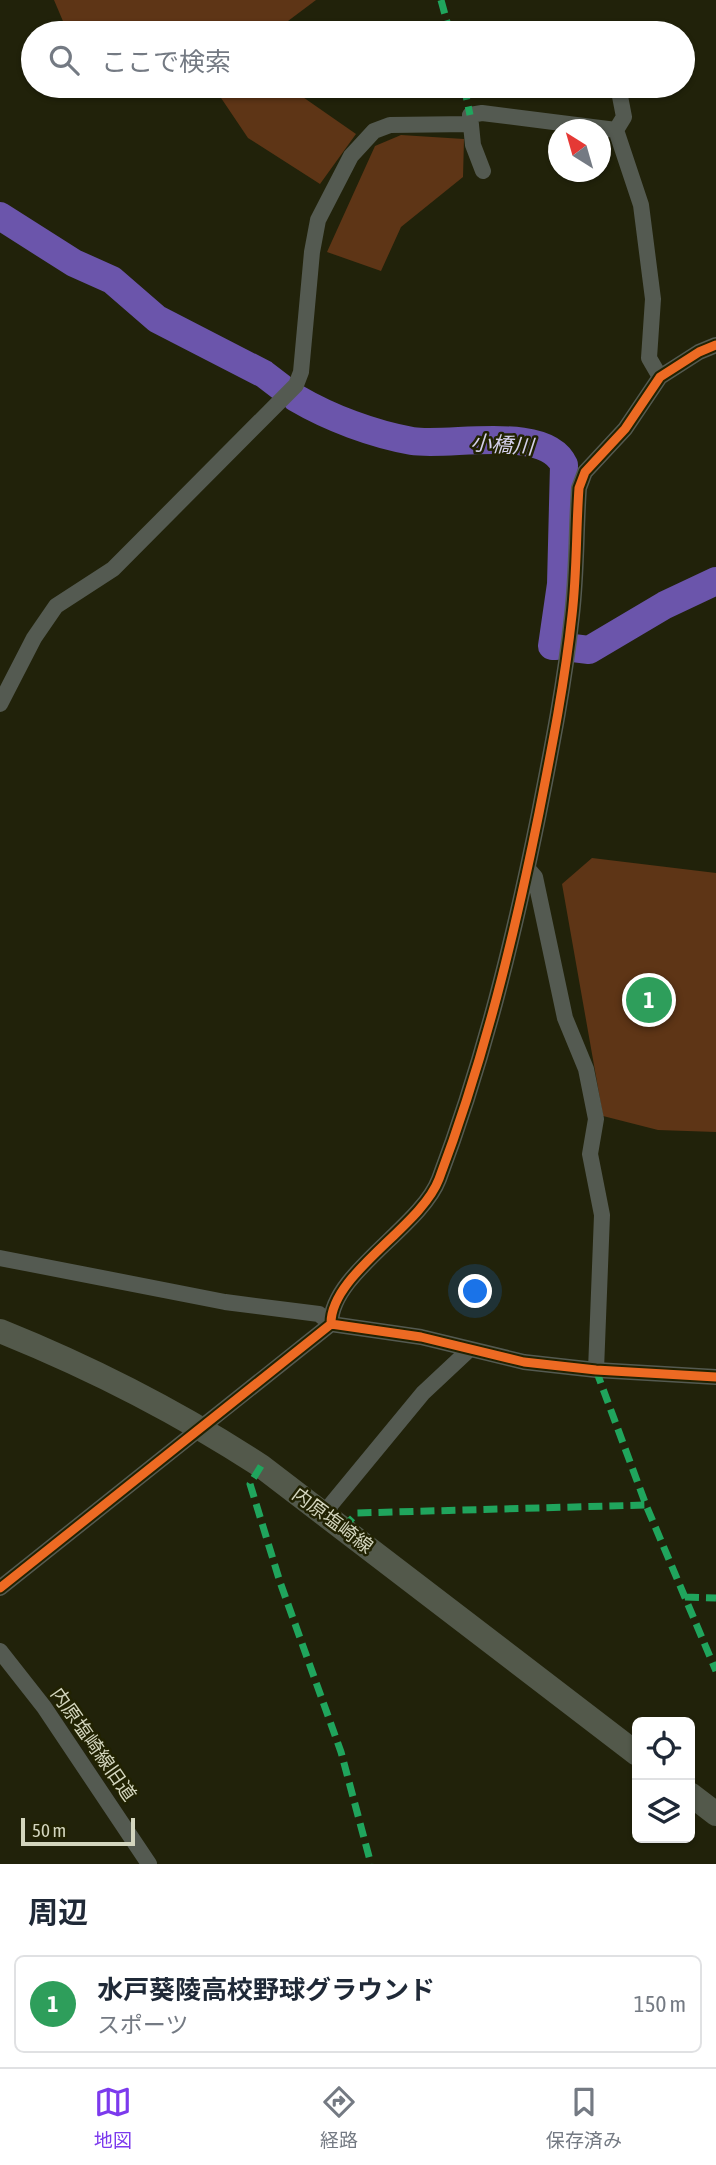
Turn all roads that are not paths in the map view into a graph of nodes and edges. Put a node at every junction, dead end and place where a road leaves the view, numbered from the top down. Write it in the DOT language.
graph roads {
  1 [pos="620,98"];
  2 [pos="470,124"];
  3 [pos="616,131"];
  4 [pos="483,171"];
  5 [pos="716,345"];
  6 [pos="660,377"];
  7 [pos="0,704"];
  8 [pos="528,869"];
  9 [pos="0,1258"];
  10 [pos="331,1324"];
  11 [pos="0,1331"];
  12 [pos="470,1349"];
  13 [pos="596,1370"];
  14 [pos="716,1377"];
  15 [pos="200,1427"];
  16 [pos="324,1513"];
  17 [pos="0,1588"];
  18 [pos="0,1651"];
  19 [pos="632,1750"];
  20 [pos="695,1798"];
  21 [pos="716,1814"];
  22 [pos="149,1864"];
  1 -- 3 [label="street"];
  2 -- 3 [label="street"];
  2 -- 4 [label="street"];
  2 -- 7 [label="street"];
  3 -- 6 [label="street"];
  5 -- 6 [label="street"];
  6 -- 8 [label="street"];
  8 -- 10 [label="street"];
  8 -- 13 [label="street"];
  9 -- 10 [label="street"];
  10 -- 12 [label="street"];
  10 -- 15 [label="street"];
  11 -- 15 [label="main road, 内原塩崎線"];
  12 -- 13 [label="street"];
  12 -- 16 [label="street"];
  13 -- 14 [label="street"];
  15 -- 16 [label="main road, 内原塩崎線"];
  15 -- 17 [label="street"];
  16 -- 19 [label="main road, 内原塩崎線"];
  18 -- 22 [label="street, 内原塩崎線旧道"];
  20 -- 21 [label="main road"];
}
